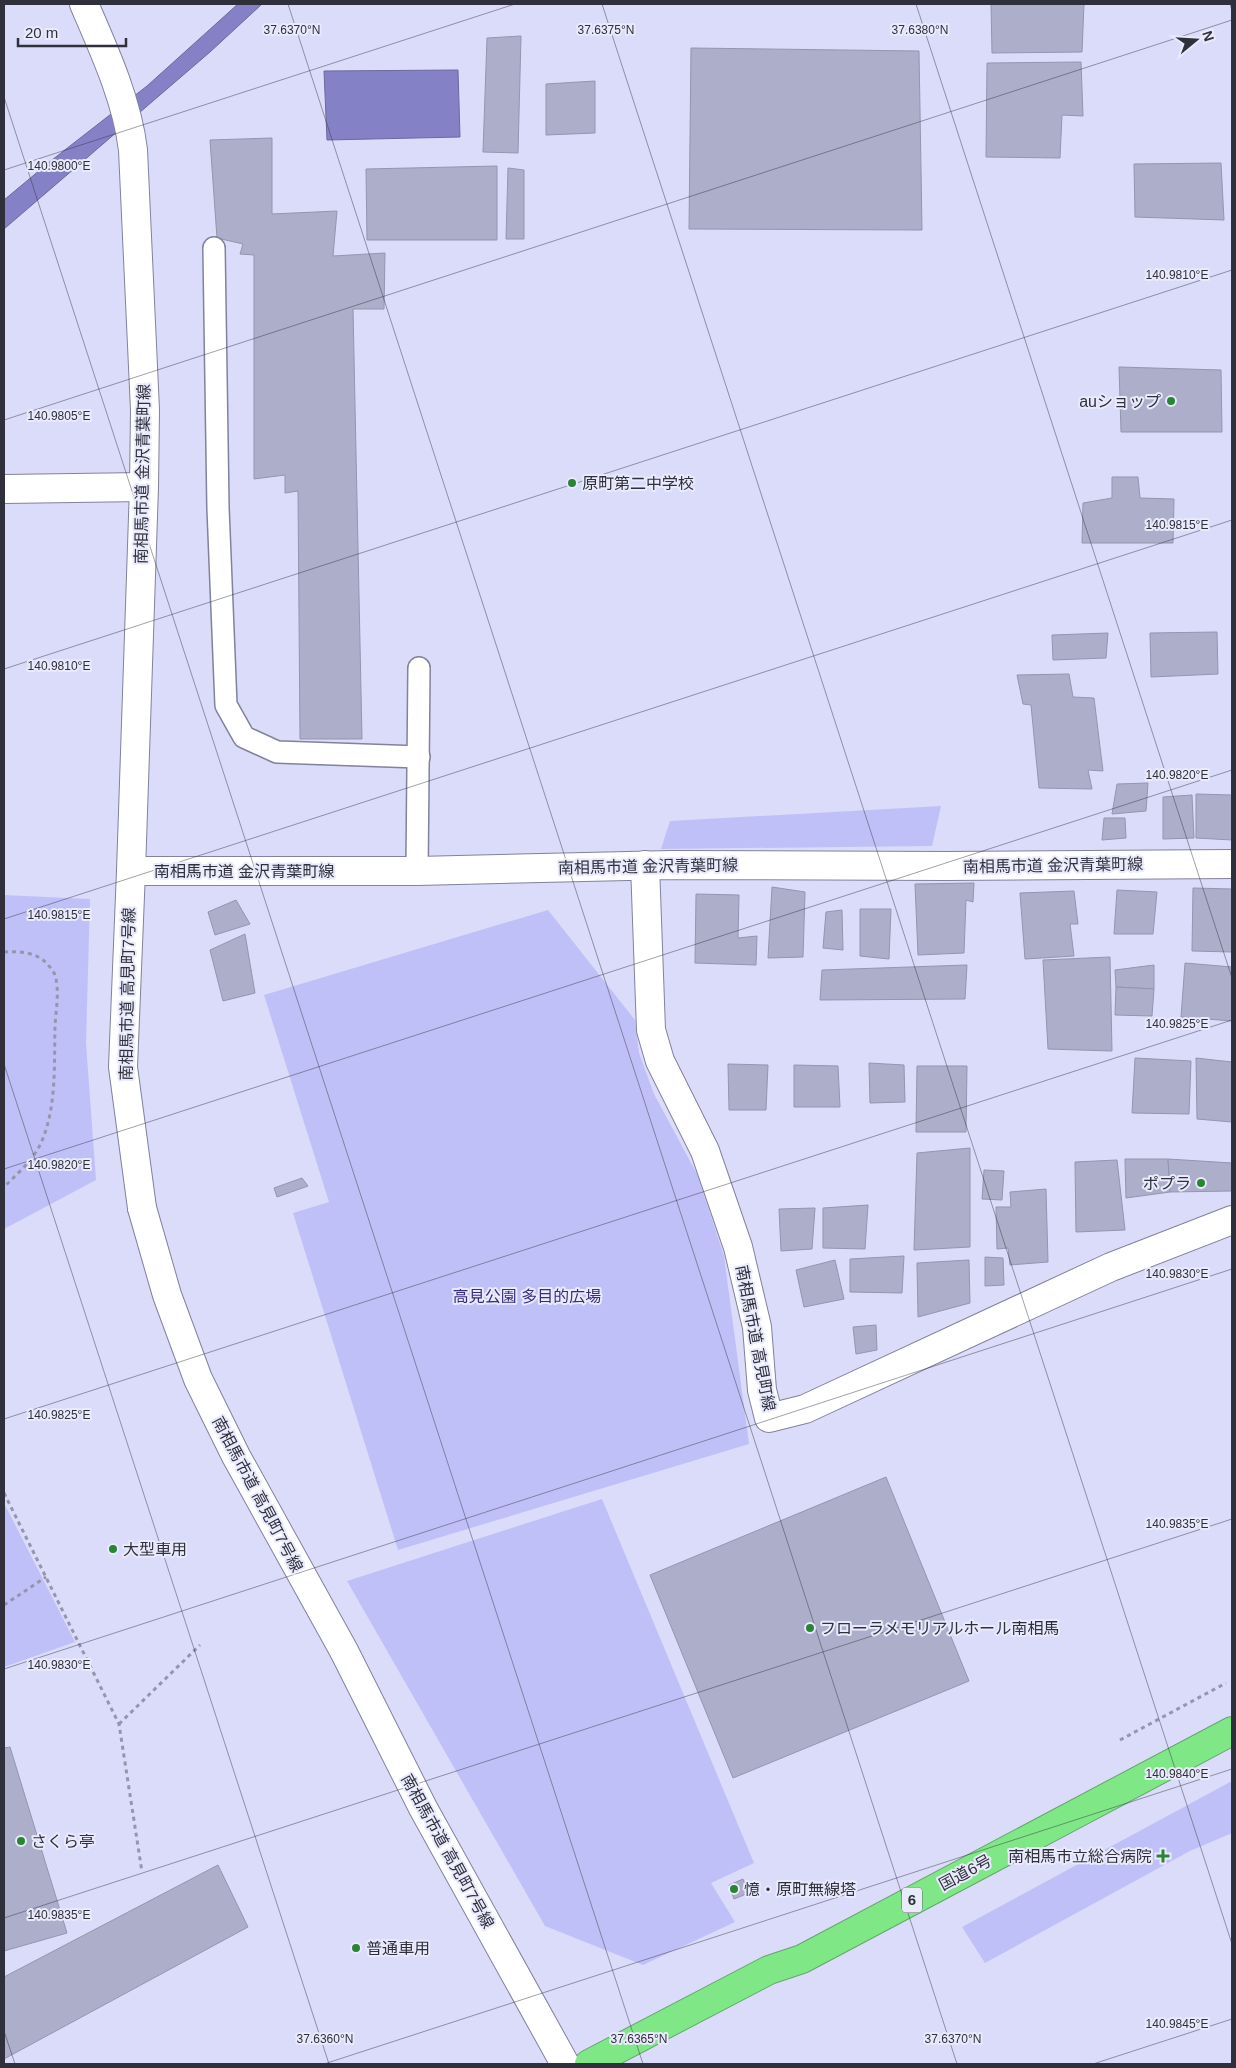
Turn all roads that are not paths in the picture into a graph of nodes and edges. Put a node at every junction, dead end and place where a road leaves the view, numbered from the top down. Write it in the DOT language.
graph roads {
  1 [pos="84,4"];
  2 [pos="214,248"];
  3 [pos="144,487"];
  4 [pos="4,489"];
  5 [pos="419,668"];
  6 [pos="419,757"];
  7 [pos="1232,864"];
  8 [pos="645,865"];
  9 [pos="131,871"];
  10 [pos="417,871"];
  11 [pos="1232,1220"];
  12 [pos="1232,1731"];
  13 [pos="565,2064"];
  14 [pos="589,2064"];
  1 -- 3 [label="street, 南相馬市道 金沢青葉町線"];
  2 -- 6 [label="lane"];
  3 -- 4 [label="street"];
  3 -- 9 [label="street, 南相馬市道 金沢青葉町線"];
  5 -- 6 [label="lane"];
  6 -- 10 [label="lane"];
  7 -- 8 [label="street, 南相馬市道 金沢青葉町線"];
  8 -- 10 [label="street, 南相馬市道 金沢青葉町線"];
  8 -- 11 [label="street, 南相馬市道 高見町線"];
  9 -- 10 [label="street, 南相馬市道 金沢青葉町線"];
  9 -- 13 [label="street, 南相馬市道 高見町7号線"];
  12 -- 14 [label="highway, 国道6号 / 6"];
}
